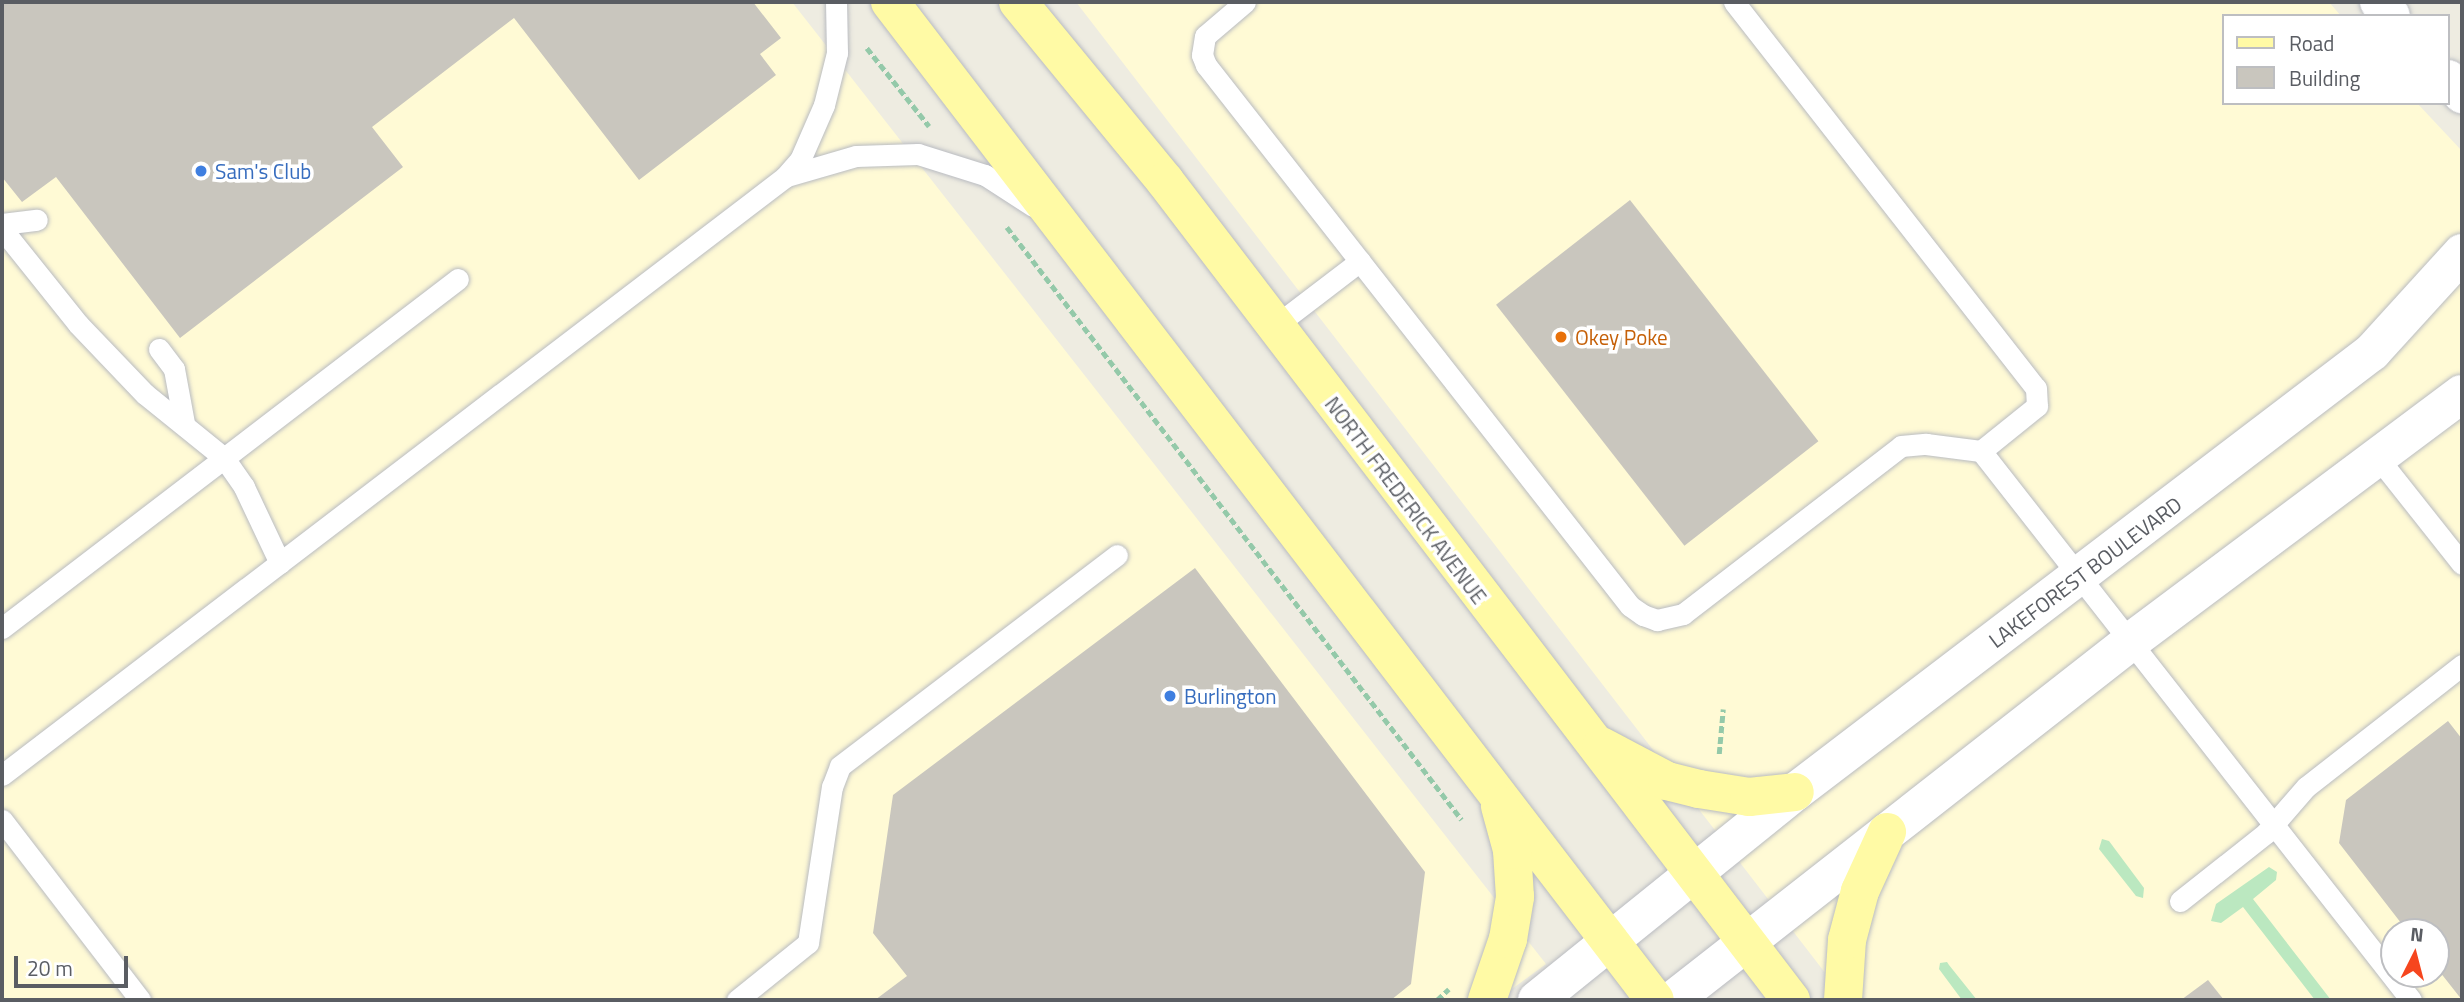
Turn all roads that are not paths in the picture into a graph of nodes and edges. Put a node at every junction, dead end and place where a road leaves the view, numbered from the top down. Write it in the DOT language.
graph roads {
  1 [pos="890,2"];
  2 [pos="1018,2"];
  3 [pos="1245,2"];
  4 [pos="1734,2"];
  5 [pos="837,6"];
  6 [pos="2450,81"];
  7 [pos="2462,94"];
  8 [pos="785,177"];
  9 [pos="37,220"];
  10 [pos="2,227"];
  11 [pos="1064,229"];
  12 [pos="2462,253"];
  13 [pos="1360,261"];
  14 [pos="458,279"];
  15 [pos="1275,326"];
  16 [pos="159,349"];
  17 [pos="2462,394"];
  18 [pos="184,423"];
  19 [pos="1981,451"];
  20 [pos="224,458"];
  21 [pos="2378,458"];
  22 [pos="1117,555"];
  23 [pos="280,563"];
  24 [pos="2462,564"];
  25 [pos="2079,577"];
  26 [pos="2,628"];
  27 [pos="2130,642"];
  28 [pos="2462,665"];
  29 [pos="1587,738"];
  30 [pos="2,775"];
  31 [pos="1496,790"];
  32 [pos="1795,792"];
  33 [pos="2,820"];
  34 [pos="2273,826"];
  35 [pos="1887,832"];
  36 [pos="1693,873"];
  37 [pos="2180,901"];
  38 [pos="1611,941"];
  39 [pos="1746,942"];
  40 [pos="1471,991"];
  41 [pos="140,1000"];
  42 [pos="737,1000"];
  43 [pos="1537,1000"];
  44 [pos="1655,1000"];
  45 [pos="1672,1000"];
  46 [pos="1791,1000"];
  47 [pos="1843,1000"];
  48 [pos="2411,1000"];
  1 -- 11 [label="main road"];
  2 -- 15 [label="main road, NORTH FREDERICK AVENUE"];
  3 -- 13 [label="lane"];
  4 -- 19 [label="lane"];
  5 -- 8 [label="lane"];
  6 -- 7 [label="street"];
  8 -- 11 [label="lane"];
  8 -- 23 [label="lane"];
  9 -- 10 [label="lane"];
  10 -- 18 [label="lane"];
  11 -- 31 [label="main road"];
  12 -- 25 [label="street, LAKEFOREST BOULEVARD"];
  13 -- 15 [label="lane"];
  13 -- 19 [label="lane"];
  14 -- 20 [label="lane"];
  15 -- 29 [label="main road, NORTH FREDERICK AVENUE"];
  16 -- 18 [label="lane"];
  17 -- 21 [label="street"];
  18 -- 20 [label="lane"];
  19 -- 25 [label="lane"];
  20 -- 23 [label="lane"];
  20 -- 26 [label="lane"];
  21 -- 24 [label="lane"];
  21 -- 27 [label="street"];
  22 -- 42 [label="lane"];
  23 -- 30 [label="lane"];
  25 -- 27 [label="lane"];
  25 -- 32 [label="street, LAKEFOREST BOULEVARD"];
  27 -- 34 [label="lane"];
  27 -- 35 [label="street"];
  28 -- 34 [label="lane"];
  29 -- 32 [label="main road"];
  29 -- 36 [label="main road, NORTH FREDERICK AVENUE"];
  31 -- 38 [label="main road"];
  31 -- 40 [label="main road"];
  32 -- 36 [label="street, LAKEFOREST BOULEVARD"];
  33 -- 41 [label="lane"];
  34 -- 37 [label="lane"];
  34 -- 48 [label="lane"];
  35 -- 39 [label="street"];
  35 -- 47 [label="main road"];
  36 -- 38 [label="street, LAKEFOREST BOULEVARD"];
  36 -- 39 [label="main road, NORTH FREDERICK AVENUE"];
  38 -- 43 [label="street, LAKEFOREST BOULEVARD"];
  38 -- 44 [label="main road"];
  39 -- 45 [label="street"];
  39 -- 46 [label="main road, NORTH FREDERICK AVENUE"];
}
